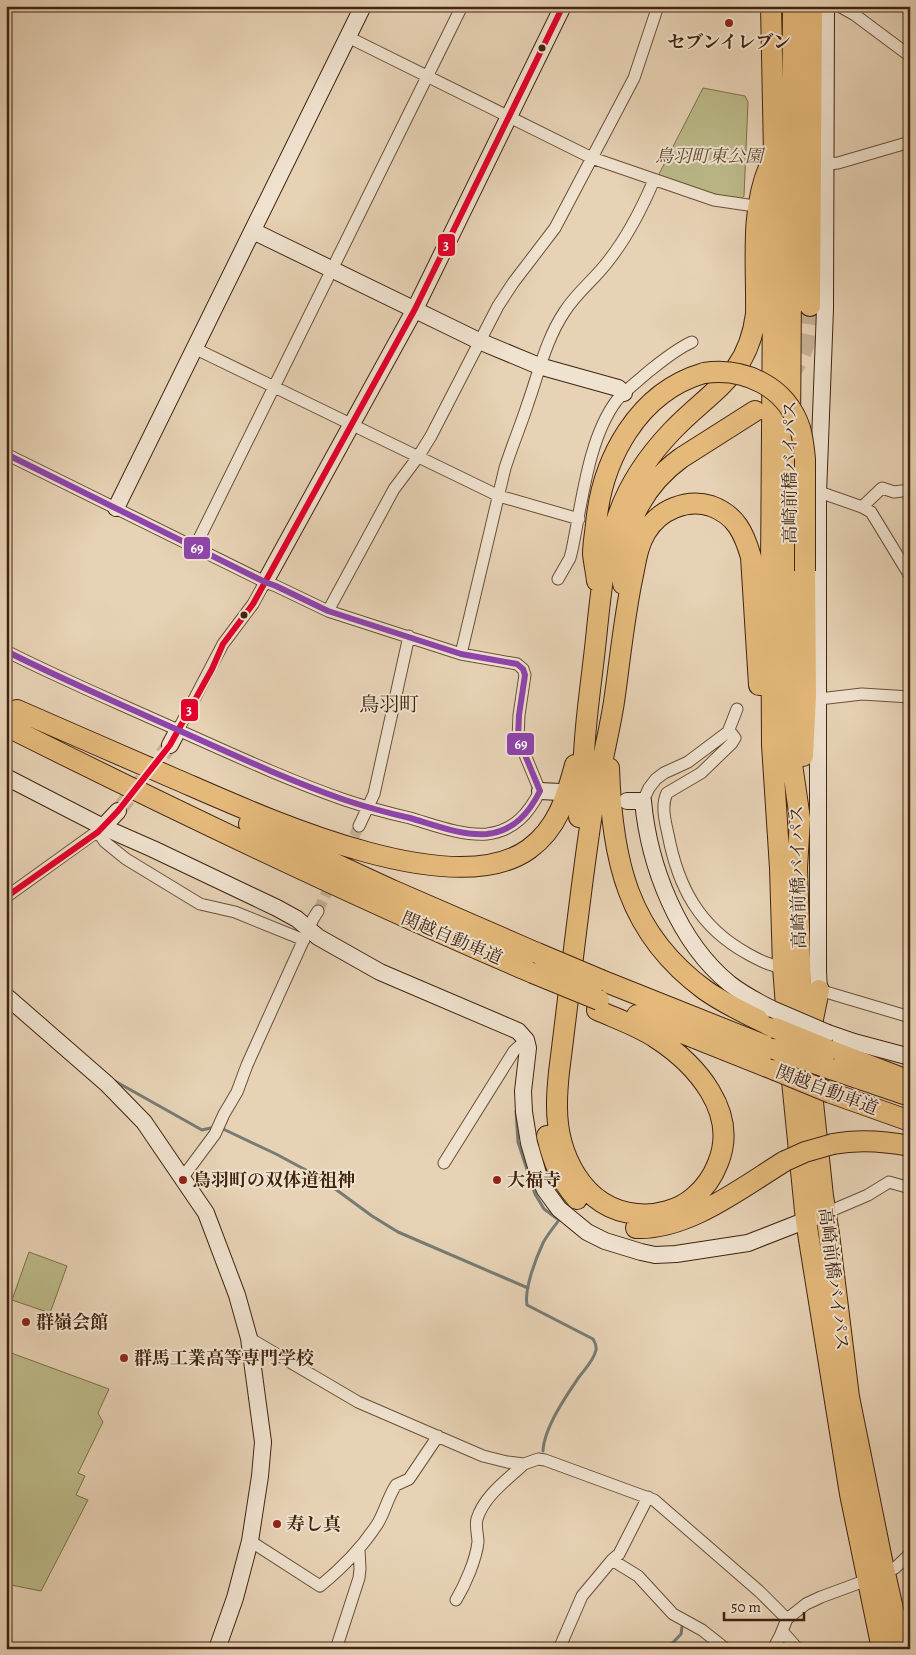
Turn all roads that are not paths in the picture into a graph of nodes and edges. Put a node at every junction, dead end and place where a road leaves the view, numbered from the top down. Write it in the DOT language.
graph roads {
  1 [pos="363,6"];
  2 [pos="462,6"];
  3 [pos="563,6"];
  4 [pos="658,6"];
  5 [pos="771,6"];
  6 [pos="793,6"];
  7 [pos="812,6"];
  8 [pos="826,6"];
  9 [pos="839,6"];
  10 [pos="348,37"];
  11 [pos="910,56"];
  12 [pos="427,77"];
  13 [pos="509,117"];
  14 [pos="910,142"];
  15 [pos="774,154"];
  16 [pos="592,158"];
  17 [pos="826,164"];
  18 [pos="654,180"];
  19 [pos="748,205"];
  20 [pos="253,231"];
  21 [pos="333,270"];
  22 [pos="810,306"];
  23 [pos="415,309"];
  24 [pos="479,341"];
  25 [pos="692,342"];
  26 [pos="194,348"];
  27 [pos="539,366"];
  28 [pos="275,387"];
  29 [pos="624,393"];
  30 [pos="755,411"];
  31 [pos="352,425"];
  32 [pos="6,454"];
  33 [pos="418,457"];
  34 [pos="910,490"];
  35 [pos="818,494"];
  36 [pos="499,496"];
  37 [pos="862,507"];
  38 [pos="116,508"];
  39 [pos="579,519"];
  40 [pos="195,548"];
  41 [pos="910,576"];
  42 [pos="558,579"];
  43 [pos="265,582"];
  44 [pos="600,605"];
  45 [pos="626,608"];
  46 [pos="328,611"];
  47 [pos="409,636"];
  48 [pos="6,651"];
  49 [pos="461,654"];
  50 [pos="910,697"];
  51 [pos="819,699"];
  52 [pos="737,709"];
  53 [pos="10,714"];
  54 [pos="586,726"];
  55 [pos="178,730"];
  56 [pos="728,732"];
  57 [pos="609,739"];
  58 [pos="170,745"];
  59 [pos="772,745"];
  60 [pos="6,777"];
  61 [pos="540,791"];
  62 [pos="560,792"];
  63 [pos="635,801"];
  64 [pos="369,807"];
  65 [pos="118,811"];
  66 [pos="800,819"];
  67 [pos="359,826"];
  68 [pos="101,830"];
  69 [pos="678,876"];
  70 [pos="660,879"];
  71 [pos="6,896"];
  72 [pos="318,911"];
  73 [pos="306,934"];
  74 [pos="783,967"];
  75 [pos="819,990"];
  76 [pos="6,996"];
  77 [pos="598,1005"];
  78 [pos="910,1017"];
  79 [pos="774,1019"];
  80 [pos="526,1040"];
  81 [pos="829,1051"];
  82 [pos="910,1057"];
  83 [pos="809,1077"];
  84 [pos="910,1081"];
  85 [pos="910,1096"];
  86 [pos="910,1121"];
  87 [pos="910,1146"];
  88 [pos="444,1163"];
  89 [pos="182,1177"];
  90 [pos="910,1188"];
  91 [pos="826,1213"];
  92 [pos="806,1221"];
  93 [pos="249,1338"];
  94 [pos="438,1436"];
  95 [pos="524,1464"];
  96 [pos="648,1498"];
  97 [pos="250,1541"];
  98 [pos="359,1549"];
  99 [pos="910,1554"];
  100 [pos="612,1560"];
  101 [pos="876,1577"];
  102 [pos="456,1600"];
  103 [pos="787,1620"];
  104 [pos="782,1631"];
  105 [pos="216,1649"];
  106 [pos="336,1649"];
  107 [pos="559,1649"];
  108 [pos="726,1649"];
  109 [pos="772,1649"];
  110 [pos="798,1649"];
  111 [pos="882,1649"];
  112 [pos="902,1649"];
  1 -- 10 [label="street"];
  2 -- 12 [label="street"];
  3 -- 13 [label="street"];
  4 -- 16 [label="street"];
  5 -- 15 [label="highway, 高崎前橋バイパス"];
  6 -- 66 [label="highway, 高崎前橋バイパス"];
  7 -- 22 [label="highway"];
  8 -- 17 [label="street"];
  9 -- 11 [label="street"];
  10 -- 12 [label="street"];
  10 -- 20 [label="street"];
  12 -- 13 [label="street"];
  12 -- 21 [label="street"];
  13 -- 16 [label="street"];
  13 -- 23 [label="street"];
  14 -- 17 [label="street"];
  15 -- 44 [label="highway"];
  15 -- 59 [label="highway, 高崎前橋バイパス"];
  16 -- 18 [label="street"];
  16 -- 24 [label="street"];
  17 -- 35 [label="street"];
  18 -- 19 [label="street"];
  18 -- 27 [label="street"];
  20 -- 21 [label="street"];
  20 -- 26 [label="street"];
  21 -- 23 [label="street"];
  21 -- 28 [label="street"];
  23 -- 24 [label="street"];
  23 -- 31 [label="street"];
  24 -- 27 [label="street"];
  24 -- 33 [label="street"];
  25 -- 29 [label="street"];
  26 -- 28 [label="street"];
  26 -- 38 [label="street"];
  27 -- 29 [label="street"];
  27 -- 36 [label="street"];
  28 -- 31 [label="street"];
  28 -- 40 [label="street"];
  29 -- 39 [label="street"];
  30 -- 45 [label="highway"];
  31 -- 33 [label="street"];
  31 -- 43 [label="street"];
  32 -- 38 [label="street"];
  33 -- 36 [label="street"];
  33 -- 46 [label="street"];
  34 -- 37 [label="street"];
  35 -- 37 [label="street"];
  35 -- 51 [label="street"];
  36 -- 39 [label="street"];
  36 -- 49 [label="street"];
  37 -- 41 [label="street"];
  38 -- 40 [label="street"];
  39 -- 42 [label="street"];
  40 -- 43 [label="street"];
  43 -- 46 [label="street"];
  43 -- 55 [label="street"];
  44 -- 54 [label="highway"];
  44 -- 66 [label="highway, bridge"];
  45 -- 57 [label="highway"];
  45 -- 59 [label="highway"];
  46 -- 47 [label="street"];
  47 -- 49 [label="street"];
  47 -- 64 [label="street"];
  48 -- 55 [label="street"];
  49 -- 61 [label="street"];
  50 -- 51 [label="street"];
  51 -- 75 [label="street"];
  52 -- 56 [label="street"];
  53 -- 54 [label="highway"];
  53 -- 77 [label="highway, 関越自動車道, bridge"];
  53 -- 81 [label="highway, 関越自動車道, bridge"];
  54 -- 87 [label="highway, bridge"];
  55 -- 58 [label="street"];
  55 -- 64 [label="street"];
  56 -- 63 [label="street"];
  56 -- 69 [label="street"];
  57 -- 77 [label="highway"];
  57 -- 79 [label="highway"];
  59 -- 74 [label="highway, 高崎前橋バイパス"];
  60 -- 68 [label="street"];
  61 -- 62 [label="street"];
  61 -- 64 [label="street"];
  63 -- 70 [label="street"];
  64 -- 67 [label="street"];
  65 -- 68 [label="street"];
  66 -- 83 [label="highway, 高崎前橋バイパス"];
  68 -- 71 [label="street"];
  68 -- 73 [label="street"];
  68 -- 73 [label="street"];
  69 -- 70 [label="street"];
  69 -- 74 [label="street"];
  70 -- 79 [label="street"];
  72 -- 73 [label="street"];
  73 -- 80 [label="street"];
  73 -- 89 [label="street"];
  74 -- 92 [label="highway, 高崎前橋バイパス"];
  75 -- 78 [label="street"];
  75 -- 83 [label="highway"];
  76 -- 89 [label="street"];
  77 -- 86 [label="highway, 関越自動車道, bridge"];
  79 -- 81 [label="highway, bridge"];
  80 -- 88 [label="street"];
  80 -- 92 [label="street"];
  81 -- 82 [label="street"];
  81 -- 84 [label="highway"];
  81 -- 85 [label="highway, 関越自動車道"];
  83 -- 91 [label="highway, 高崎前橋バイパス"];
  89 -- 93 [label="street"];
  90 -- 91 [label="street"];
  91 -- 92 [label="street"];
  91 -- 101 [label="highway, 高崎前橋バイパス"];
  92 -- 101 [label="highway, 高崎前橋バイパス"];
  93 -- 94 [label="street"];
  93 -- 97 [label="street"];
  94 -- 95 [label="street"];
  94 -- 98 [label="street"];
  95 -- 96 [label="street"];
  95 -- 102 [label="street"];
  96 -- 100 [label="street"];
  96 -- 103 [label="street"];
  97 -- 98 [label="street"];
  97 -- 105 [label="street"];
  98 -- 106 [label="street"];
  99 -- 101 [label="street"];
  100 -- 107 [label="street"];
  100 -- 108 [label="street"];
  101 -- 103 [label="street"];
  101 -- 111 [label="highway, 高崎前橋バイパス"];
  101 -- 112 [label="highway, 高崎前橋バイパス"];
  103 -- 104 [label="street"];
  104 -- 109 [label="street"];
  104 -- 110 [label="street"];
}
